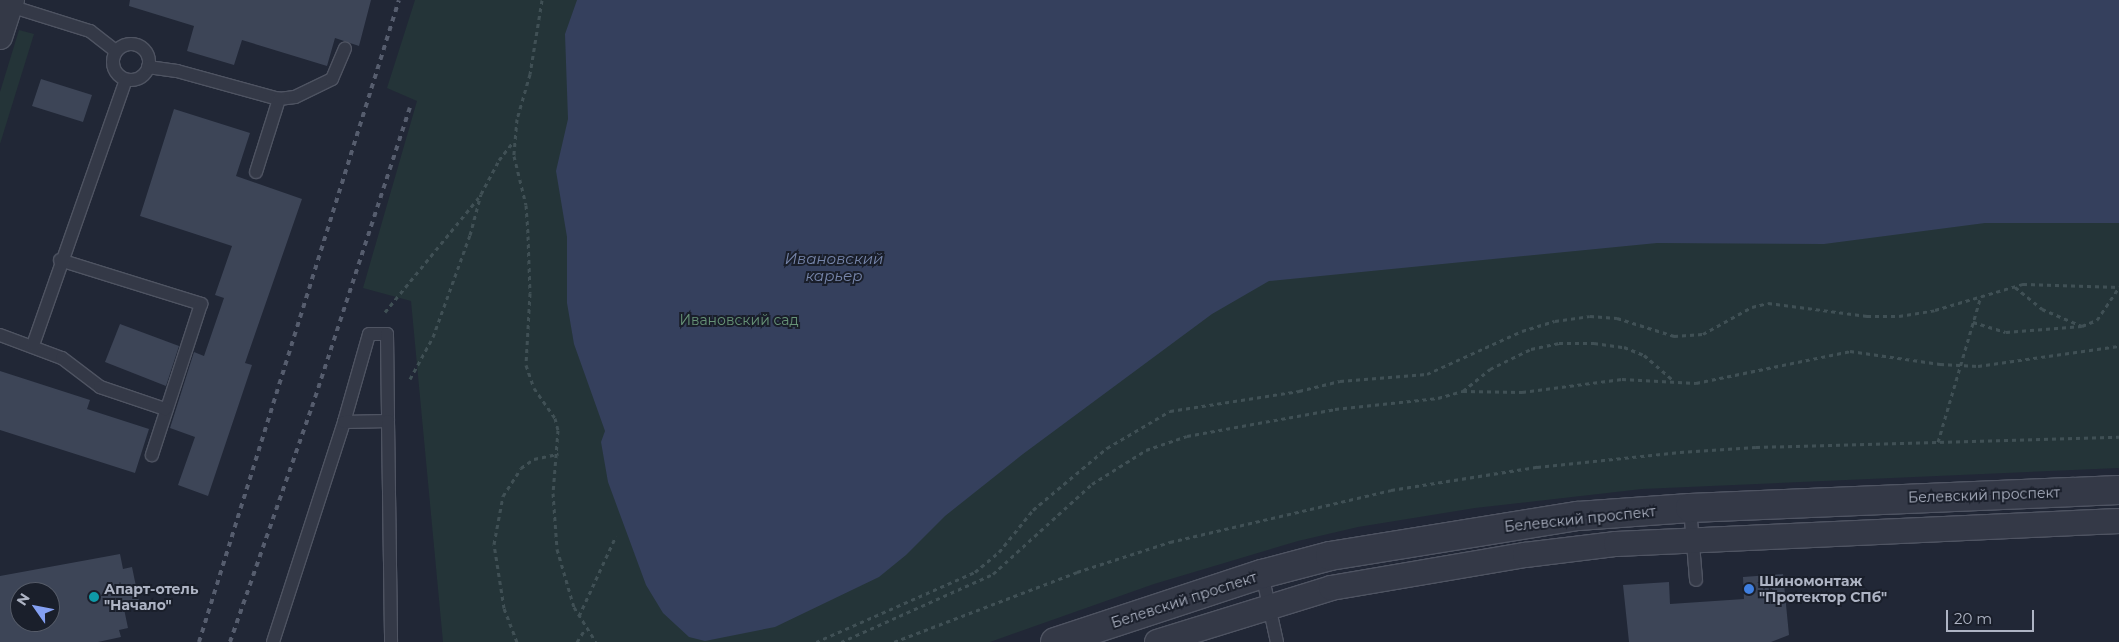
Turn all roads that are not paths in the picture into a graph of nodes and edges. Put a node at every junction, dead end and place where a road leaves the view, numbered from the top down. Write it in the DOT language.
graph roads {
  1 [pos="11,3"];
  2 [pos="0,37"];
  3 [pos="345,48"];
  4 [pos="116,51"];
  5 [pos="148,67"];
  6 [pos="126,80"];
  7 [pos="279,99"];
  8 [pos="256,172"];
  9 [pos="60,260"];
  10 [pos="0,335"];
  11 [pos="33,345"];
  12 [pos="165,409"];
  13 [pos="388,421"];
  14 [pos="344,422"];
  15 [pos="152,455"];
  16 [pos="2119,490"];
  17 [pos="1690,508"];
  18 [pos="2119,521"];
  19 [pos="1693,539"];
  20 [pos="1262,574"];
  21 [pos="1696,580"];
  22 [pos="1269,606"];
  23 [pos="1061,641"];
  24 [pos="273,642"];
  25 [pos="391,642"];
  26 [pos="1157,642"];
  27 [pos="1277,642"];
  1 -- 2 [label="street"];
  1 -- 4 [label="lane"];
  3 -- 7 [label="lane"];
  4 -- 5 [label="lane"];
  4 -- 6 [label="lane"];
  5 -- 6 [label="lane"];
  5 -- 7 [label="lane"];
  6 -- 9 [label="lane"];
  7 -- 8 [label="lane"];
  9 -- 11 [label="lane"];
  9 -- 12 [label="lane"];
  10 -- 11 [label="lane"];
  11 -- 12 [label="lane"];
  12 -- 15 [label="lane"];
  13 -- 14 [label="lane"];
  13 -- 14 [label="lane"];
  13 -- 25 [label="lane"];
  14 -- 24 [label="lane"];
  16 -- 17 [label="street, Белевский проспект"];
  17 -- 19 [label="lane"];
  17 -- 20 [label="street, Белевский проспект"];
  18 -- 19 [label="street, Белевский проспект"];
  19 -- 21 [label="lane"];
  19 -- 22 [label="street, Белевский проспект"];
  20 -- 22 [label="lane"];
  20 -- 23 [label="street, Белевский проспект"];
  22 -- 26 [label="street, Белевский проспект"];
  22 -- 27 [label="lane"];
}
